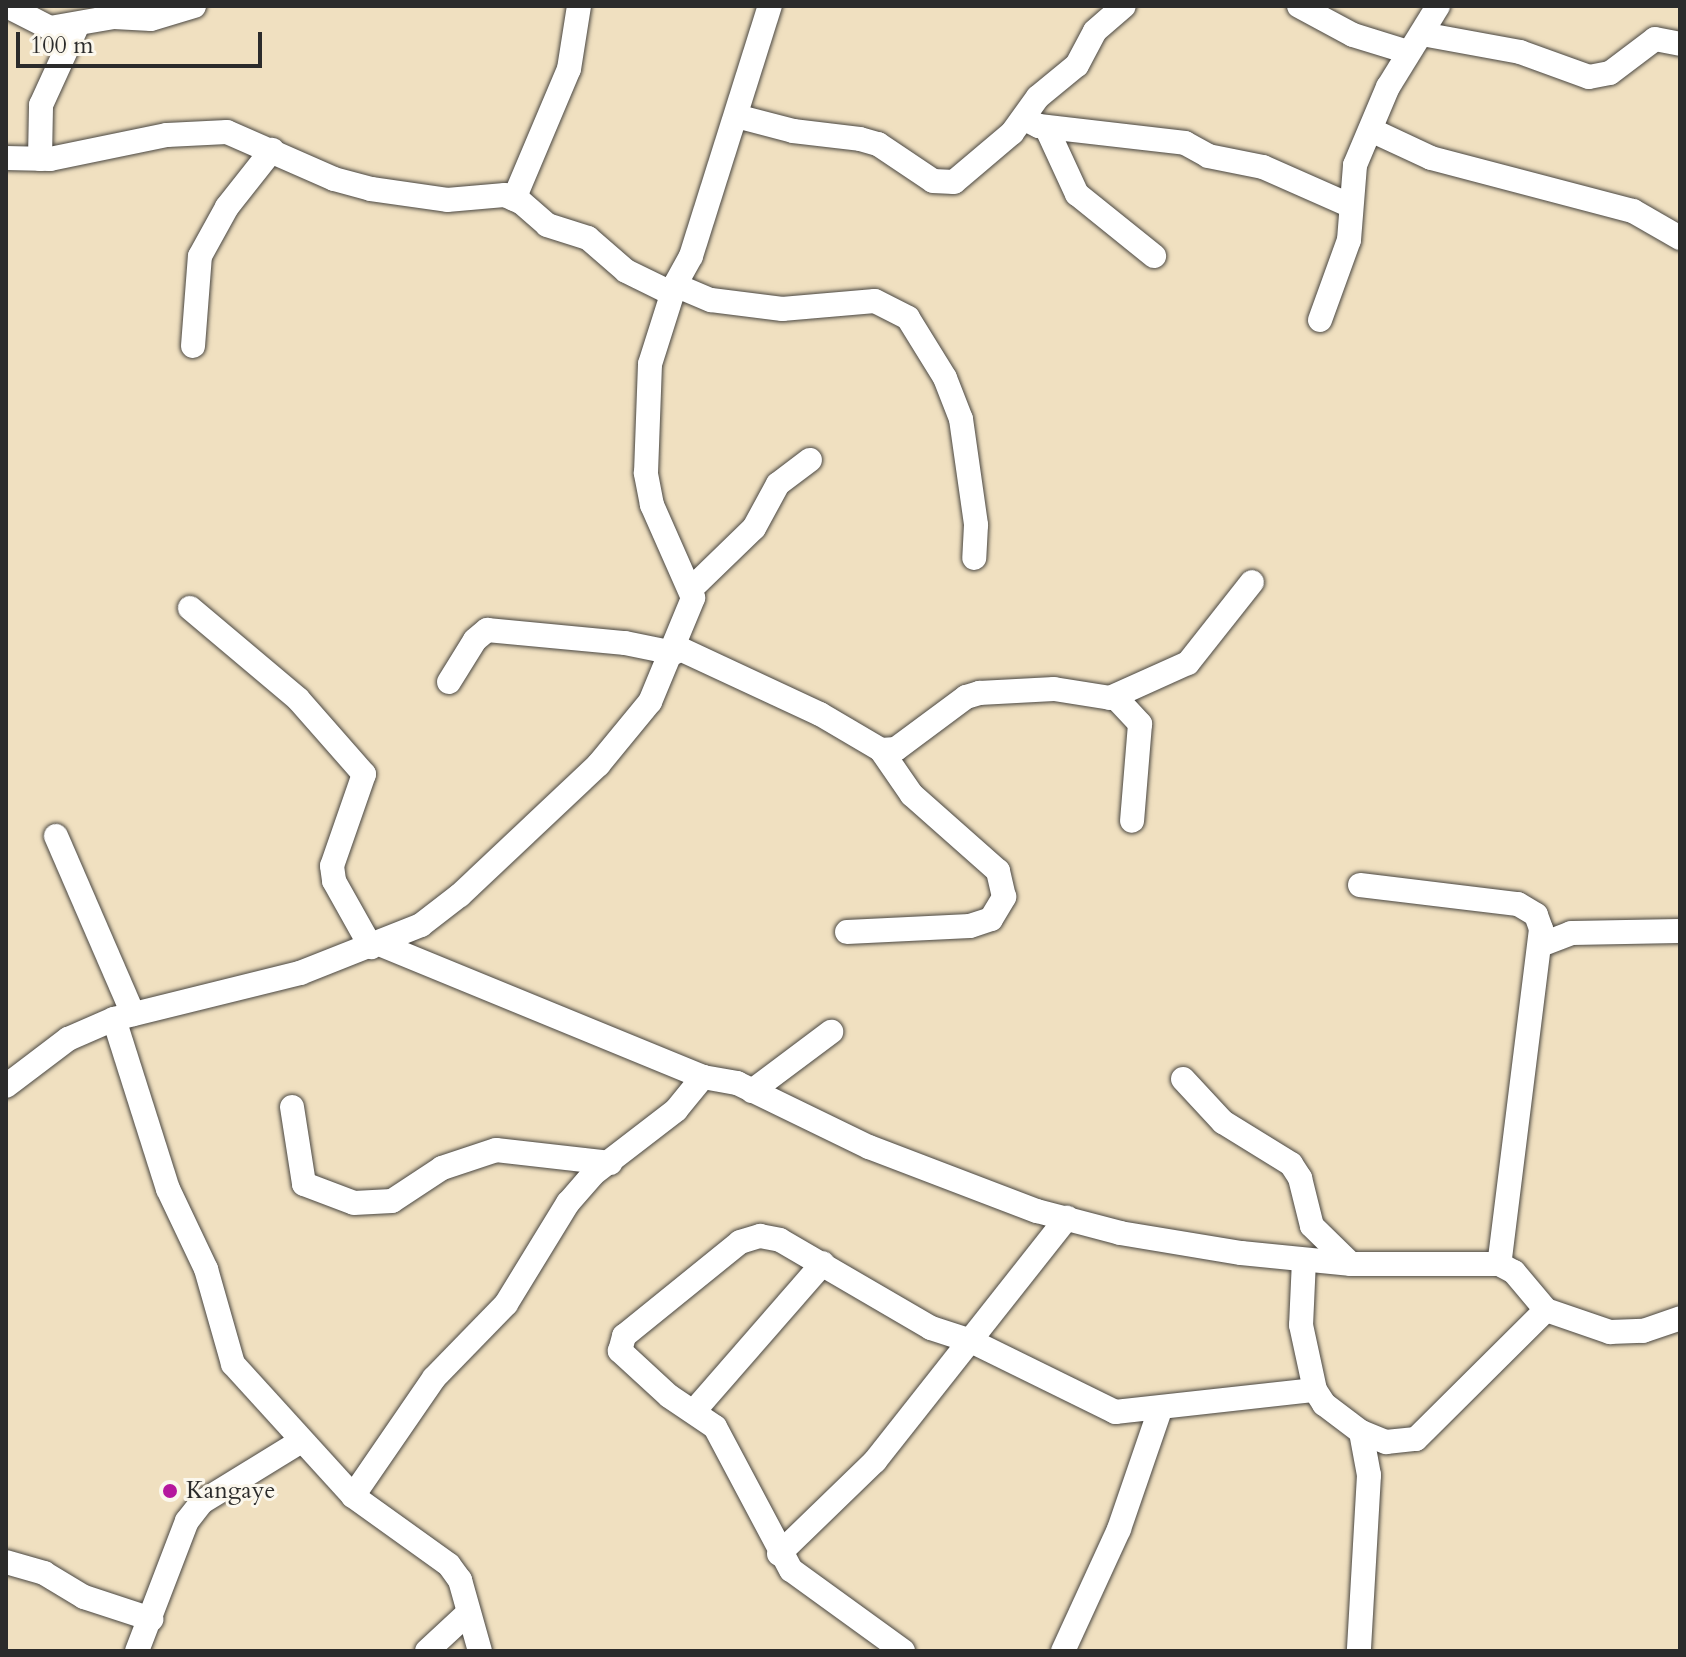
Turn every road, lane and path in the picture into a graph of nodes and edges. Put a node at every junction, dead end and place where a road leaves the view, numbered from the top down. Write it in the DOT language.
graph roads {
  1 [pos="7,6"];
  2 [pos="194,6"];
  3 [pos="579,6"];
  4 [pos="770,6"];
  5 [pos="1124,6"];
  6 [pos="1299,6"];
  7 [pos="1438,6"];
  8 [pos="78,24"];
  9 [pos="1415,43"];
  10 [pos="1680,44"];
  11 [pos="736,116"];
  12 [pos="1035,123"];
  13 [pos="1371,130"];
  14 [pos="272,150"];
  15 [pos="6,158"];
  16 [pos="40,159"];
  17 [pos="514,199"];
  18 [pos="1349,205"];
  19 [pos="1680,238"];
  20 [pos="1154,256"];
  21 [pos="674,290"];
  22 [pos="1320,320"];
  23 [pos="193,346"];
  24 [pos="810,460"];
  25 [pos="974,558"];
  26 [pos="1252,582"];
  27 [pos="692,588"];
  28 [pos="190,608"];
  29 [pos="675,650"];
  30 [pos="449,682"];
  31 [pos="1110,698"];
  32 [pos="881,750"];
  33 [pos="1132,821"];
  34 [pos="56,836"];
  35 [pos="1360,885"];
  36 [pos="1680,931"];
  37 [pos="847,932"];
  38 [pos="1543,944"];
  39 [pos="375,945"];
  40 [pos="123,1017"];
  41 [pos="831,1032"];
  42 [pos="703,1077"];
  43 [pos="1183,1079"];
  44 [pos="6,1086"];
  45 [pos="752,1091"];
  46 [pos="292,1107"];
  47 [pos="610,1163"];
  48 [pos="1067,1218"];
  49 [pos="1304,1260"];
  50 [pos="823,1263"];
  51 [pos="1351,1264"];
  52 [pos="1499,1264"];
  53 [pos="1546,1310"];
  54 [pos="1680,1318"];
  55 [pos="971,1341"];
  56 [pos="1315,1390"];
  57 [pos="1160,1410"];
  58 [pos="694,1411"];
  59 [pos="1361,1432"];
  60 [pos="301,1441"];
  61 [pos="353,1496"];
  62 [pos="779,1554"];
  63 [pos="6,1562"];
  64 [pos="467,1614"];
  65 [pos="151,1619"];
  66 [pos="137,1651"];
  67 [pos="427,1651"];
  68 [pos="480,1651"];
  69 [pos="903,1651"];
  70 [pos="1063,1651"];
  71 [pos="1359,1651"];
  1 -- 8 [label="street"];
  2 -- 8 [label="street"];
  3 -- 17 [label="street"];
  4 -- 11 [label="street"];
  5 -- 12 [label="street"];
  6 -- 9 [label="street"];
  7 -- 9 [label="street"];
  8 -- 16 [label="street"];
  9 -- 10 [label="street"];
  9 -- 13 [label="street"];
  11 -- 12 [label="street"];
  11 -- 21 [label="street"];
  12 -- 18 [label="street"];
  12 -- 20 [label="street"];
  13 -- 18 [label="street"];
  13 -- 19 [label="street"];
  14 -- 16 [label="street"];
  14 -- 17 [label="street"];
  14 -- 23 [label="street"];
  15 -- 16 [label="street"];
  17 -- 21 [label="street"];
  18 -- 22 [label="street"];
  21 -- 25 [label="street"];
  21 -- 27 [label="street"];
  24 -- 27 [label="street"];
  26 -- 31 [label="street"];
  27 -- 29 [label="street"];
  28 -- 39 [label="street"];
  29 -- 30 [label="street"];
  29 -- 32 [label="street"];
  29 -- 39 [label="street"];
  31 -- 32 [label="street"];
  31 -- 33 [label="street"];
  32 -- 37 [label="street"];
  34 -- 40 [label="street"];
  35 -- 38 [label="street"];
  36 -- 38 [label="street"];
  38 -- 52 [label="street"];
  39 -- 40 [label="street"];
  39 -- 42 [label="street"];
  40 -- 44 [label="street"];
  40 -- 60 [label="street"];
  41 -- 45 [label="street"];
  42 -- 45 [label="street"];
  42 -- 47 [label="street"];
  43 -- 51 [label="street"];
  45 -- 48 [label="street"];
  46 -- 47 [label="street"];
  47 -- 61 [label="street"];
  48 -- 49 [label="street"];
  48 -- 55 [label="street"];
  49 -- 51 [label="street"];
  49 -- 56 [label="street"];
  50 -- 55 [label="street"];
  50 -- 58 [label="street"];
  50 -- 58 [label="street"];
  51 -- 52 [label="street"];
  52 -- 53 [label="street"];
  53 -- 54 [label="street"];
  53 -- 59 [label="street"];
  55 -- 57 [label="street"];
  55 -- 62 [label="street"];
  56 -- 57 [label="street"];
  56 -- 59 [label="street"];
  57 -- 70 [label="street"];
  58 -- 62 [label="street"];
  59 -- 71 [label="street"];
  60 -- 61 [label="street"];
  60 -- 65 [label="street"];
  61 -- 64 [label="street"];
  62 -- 69 [label="street"];
  63 -- 65 [label="street"];
  64 -- 67 [label="street"];
  64 -- 68 [label="street"];
  65 -- 66 [label="street"];
}
